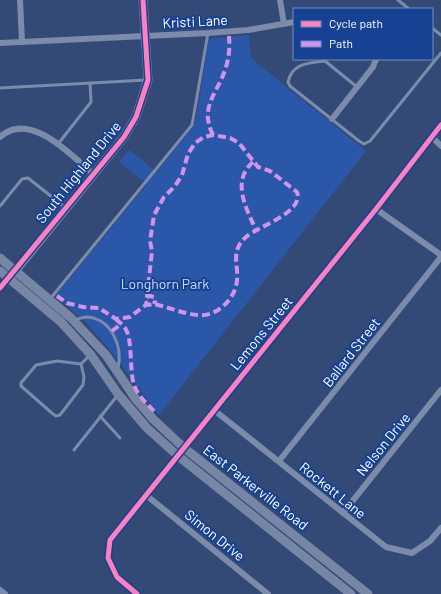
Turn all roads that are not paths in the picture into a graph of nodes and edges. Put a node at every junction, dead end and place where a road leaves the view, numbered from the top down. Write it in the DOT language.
graph roads {
  1 [pos="20,0"];
  2 [pos="143,0"];
  3 [pos="280,0"];
  4 [pos="398,0"];
  5 [pos="408,8"];
  6 [pos="293,22"];
  7 [pos="284,24"];
  8 [pos="433,29"];
  9 [pos="208,33"];
  10 [pos="441,35"];
  11 [pos="145,36"];
  12 [pos="22,42"];
  13 [pos="0,43"];
  14 [pos="441,53"];
  15 [pos="376,60"];
  16 [pos="148,80"];
  17 [pos="90,83"];
  18 [pos="358,87"];
  19 [pos="0,88"];
  20 [pos="332,119"];
  21 [pos="441,125"];
  22 [pos="0,137"];
  23 [pos="432,137"];
  24 [pos="58,144"];
  25 [pos="441,146"];
  26 [pos="93,174"];
  27 [pos="0,206"];
  28 [pos="66,208"];
  29 [pos="376,209"];
  30 [pos="441,256"];
  31 [pos="0,258"];
  32 [pos="0,271"];
  33 [pos="15,271"];
  34 [pos="9,279"];
  35 [pos="0,288"];
  36 [pos="50,299"];
  37 [pos="73,320"];
  38 [pos="91,355"];
  39 [pos="81,364"];
  40 [pos="117,371"];
  41 [pos="441,390"];
  42 [pos="118,394"];
  43 [pos="214,410"];
  44 [pos="100,416"];
  45 [pos="120,438"];
  46 [pos="183,448"];
  47 [pos="74,450"];
  48 [pos="177,455"];
  49 [pos="279,461"];
  50 [pos="146,495"];
  51 [pos="343,513"];
  52 [pos="441,528"];
  53 [pos="0,590"];
  54 [pos="5,594"];
  55 [pos="137,594"];
  56 [pos="268,594"];
  57 [pos="351,594"];
  58 [pos="368,594"];
  1 -- 12 [label="street"];
  2 -- 11 [label="main road, South Highland Drive"];
  3 -- 7 [label="street"];
  4 -- 5 [label="lane"];
  6 -- 7 [label="street, Kristi Lane"];
  7 -- 9 [label="street, Kristi Lane"];
  8 -- 10 [label="lane"];
  9 -- 11 [label="street, Kristi Lane"];
  9 -- 36 [label="lane"];
  11 -- 12 [label="street, Kristi Lane"];
  11 -- 16 [label="main road, South Highland Drive"];
  12 -- 13 [label="street, Kristi Lane"];
  14 -- 20 [label="lane"];
  15 -- 18 [label="street"];
  16 -- 17 [label="lane"];
  16 -- 26 [label="main road, South Highland Drive"];
  17 -- 19 [label="lane"];
  17 -- 24 [label="lane"];
  18 -- 20 [label="street"];
  18 -- 20 [label="lane"];
  21 -- 23 [label="street, Lemons Street"];
  22 -- 24 [label="street"];
  23 -- 25 [label="street"];
  23 -- 29 [label="street, Lemons Street"];
  24 -- 26 [label="street"];
  26 -- 28 [label="main road, South Highland Drive"];
  27 -- 28 [label="lane"];
  28 -- 33 [label="main road, South Highland Drive"];
  29 -- 30 [label="street"];
  29 -- 43 [label="street, Lemons Street"];
  30 -- 49 [label="street, Ballard Street"];
  31 -- 33 [label="main road, East Parkerville Road"];
  32 -- 34 [label="main road, East Parkerville Road"];
  33 -- 34 [label="main road, South Highland Drive"];
  33 -- 36 [label="main road, East Parkerville Road"];
  34 -- 35 [label="street"];
  34 -- 38 [label="main road, East Parkerville Road"];
  36 -- 37 [label="main road, East Parkerville Road"];
  37 -- 40 [label="main road, East Parkerville Road"];
  37 -- 40 [label="lane"];
  38 -- 39 [label="lane"];
  38 -- 42 [label="main road, East Parkerville Road"];
  39 -- 39 [label="lane"];
  40 -- 46 [label="main road, East Parkerville Road"];
  41 -- 51 [label="street, Nelson Drive"];
  42 -- 44 [label="lane"];
  42 -- 48 [label="main road, East Parkerville Road"];
  43 -- 46 [label="street, Lemons Street"];
  43 -- 49 [label="street, Rockett Lane"];
  44 -- 45 [label="lane"];
  44 -- 47 [label="lane"];
  46 -- 48 [label="street, Lemons Street"];
  46 -- 58 [label="main road, East Parkerville Road"];
  48 -- 50 [label="street, Lemons Street"];
  48 -- 57 [label="main road, East Parkerville Road"];
  49 -- 51 [label="street, Rockett Lane"];
  50 -- 55 [label="street, Lemons Street"];
  50 -- 56 [label="street, Simon Drive"];
  51 -- 52 [label="street, Rockett Lane"];
  53 -- 54 [label="street"];
}
